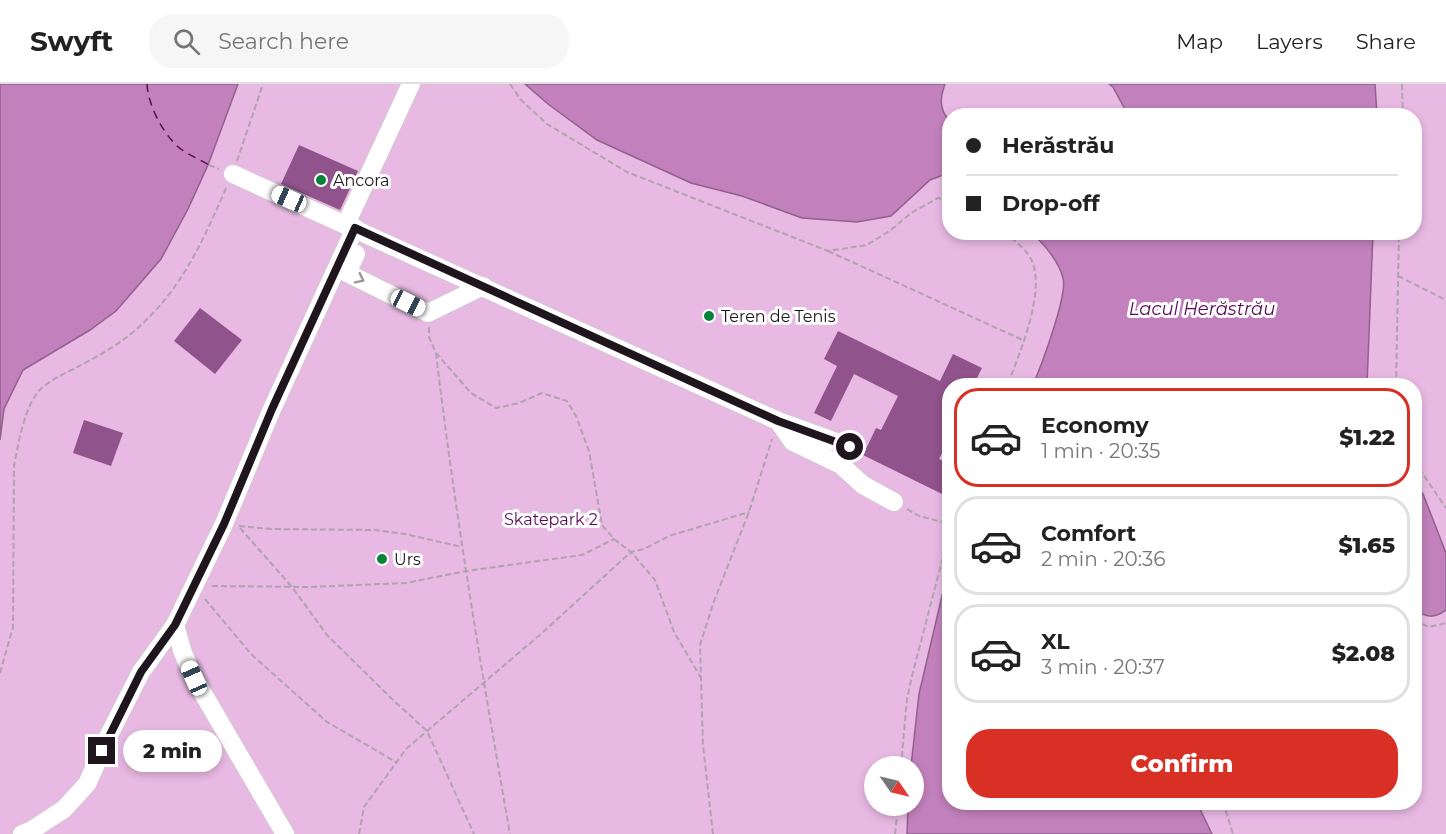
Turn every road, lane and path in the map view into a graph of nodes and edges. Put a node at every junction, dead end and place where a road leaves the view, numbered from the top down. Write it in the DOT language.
graph roads {
  1 [pos="263,84"];
  2 [pos="411,84"];
  3 [pos="510,84"];
  4 [pos="1402,84"];
  5 [pos="1403,108"];
  6 [pos="232,174"];
  7 [pos="942,199"];
  8 [pos="356,229"];
  9 [pos="1013,240"];
  10 [pos="1400,240"];
  11 [pos="828,251"];
  12 [pos="1398,276"];
  13 [pos="483,286"];
  14 [pos="1446,300"];
  15 [pos="428,313"];
  16 [pos="1025,341"];
  17 [pos="436,353"];
  18 [pos="1010,378"];
  19 [pos="1396,378"];
  20 [pos="778,421"];
  21 [pos="1422,473"];
  22 [pos="894,502"];
  23 [pos="1446,508"];
  24 [pos="749,512"];
  25 [pos="942,522"];
  26 [pos="614,539"];
  27 [pos="462,547"];
  28 [pos="631,552"];
  29 [pos="942,561"];
  30 [pos="466,571"];
  31 [pos="194,585"];
  32 [pos="292,587"];
  33 [pos="1446,623"];
  34 [pos="1422,624"];
  35 [pos="175,625"];
  36 [pos="0,673"];
  37 [pos="701,678"];
  38 [pos="483,684"];
  39 [pos="428,731"];
  40 [pos="902,756"];
  41 [pos="396,762"];
  42 [pos="1226,810"];
  43 [pos="897,816"];
  44 [pos="22,834"];
  45 [pos="285,834"];
  46 [pos="359,834"];
  47 [pos="474,834"];
  48 [pos="510,834"];
  49 [pos="713,834"];
  50 [pos="895,834"];
  51 [pos="1233,834"];
  1 -- 6 [label="path"];
  2 -- 8 [label="lane"];
  3 -- 11 [label="path"];
  4 -- 5 [label="path"];
  6 -- 8 [label="lane"];
  6 -- 36 [label="path"];
  7 -- 11 [label="path"];
  8 -- 13 [label="lane"];
  8 -- 15 [label="lane, one-way"];
  8 -- 31 [label="lane"];
  9 -- 16 [label="path"];
  10 -- 12 [label="path"];
  11 -- 16 [label="path"];
  12 -- 14 [label="path"];
  12 -- 19 [label="path"];
  13 -- 15 [label="lane"];
  13 -- 20 [label="lane"];
  15 -- 17 [label="path"];
  16 -- 18 [label="path"];
  17 -- 26 [label="path"];
  17 -- 27 [label="path"];
  20 -- 22 [label="lane"];
  20 -- 24 [label="path"];
  21 -- 23 [label="path"];
  22 -- 25 [label="path"];
  24 -- 28 [label="path"];
  24 -- 37 [label="path"];
  26 -- 28 [label="path"];
  26 -- 30 [label="path"];
  27 -- 30 [label="path"];
  27 -- 32 [label="path"];
  28 -- 37 [label="path"];
  28 -- 38 [label="path"];
  29 -- 40 [label="path"];
  30 -- 32 [label="path"];
  30 -- 38 [label="path"];
  31 -- 32 [label="path"];
  31 -- 35 [label="lane"];
  31 -- 41 [label="path"];
  32 -- 39 [label="path"];
  33 -- 34 [label="path"];
  35 -- 44 [label="lane"];
  35 -- 45 [label="lane"];
  37 -- 49 [label="path"];
  38 -- 39 [label="path"];
  38 -- 48 [label="path"];
  39 -- 41 [label="path"];
  39 -- 47 [label="path"];
  41 -- 46 [label="path"];
  42 -- 51 [label="path"];
  43 -- 50 [label="path"];
}
